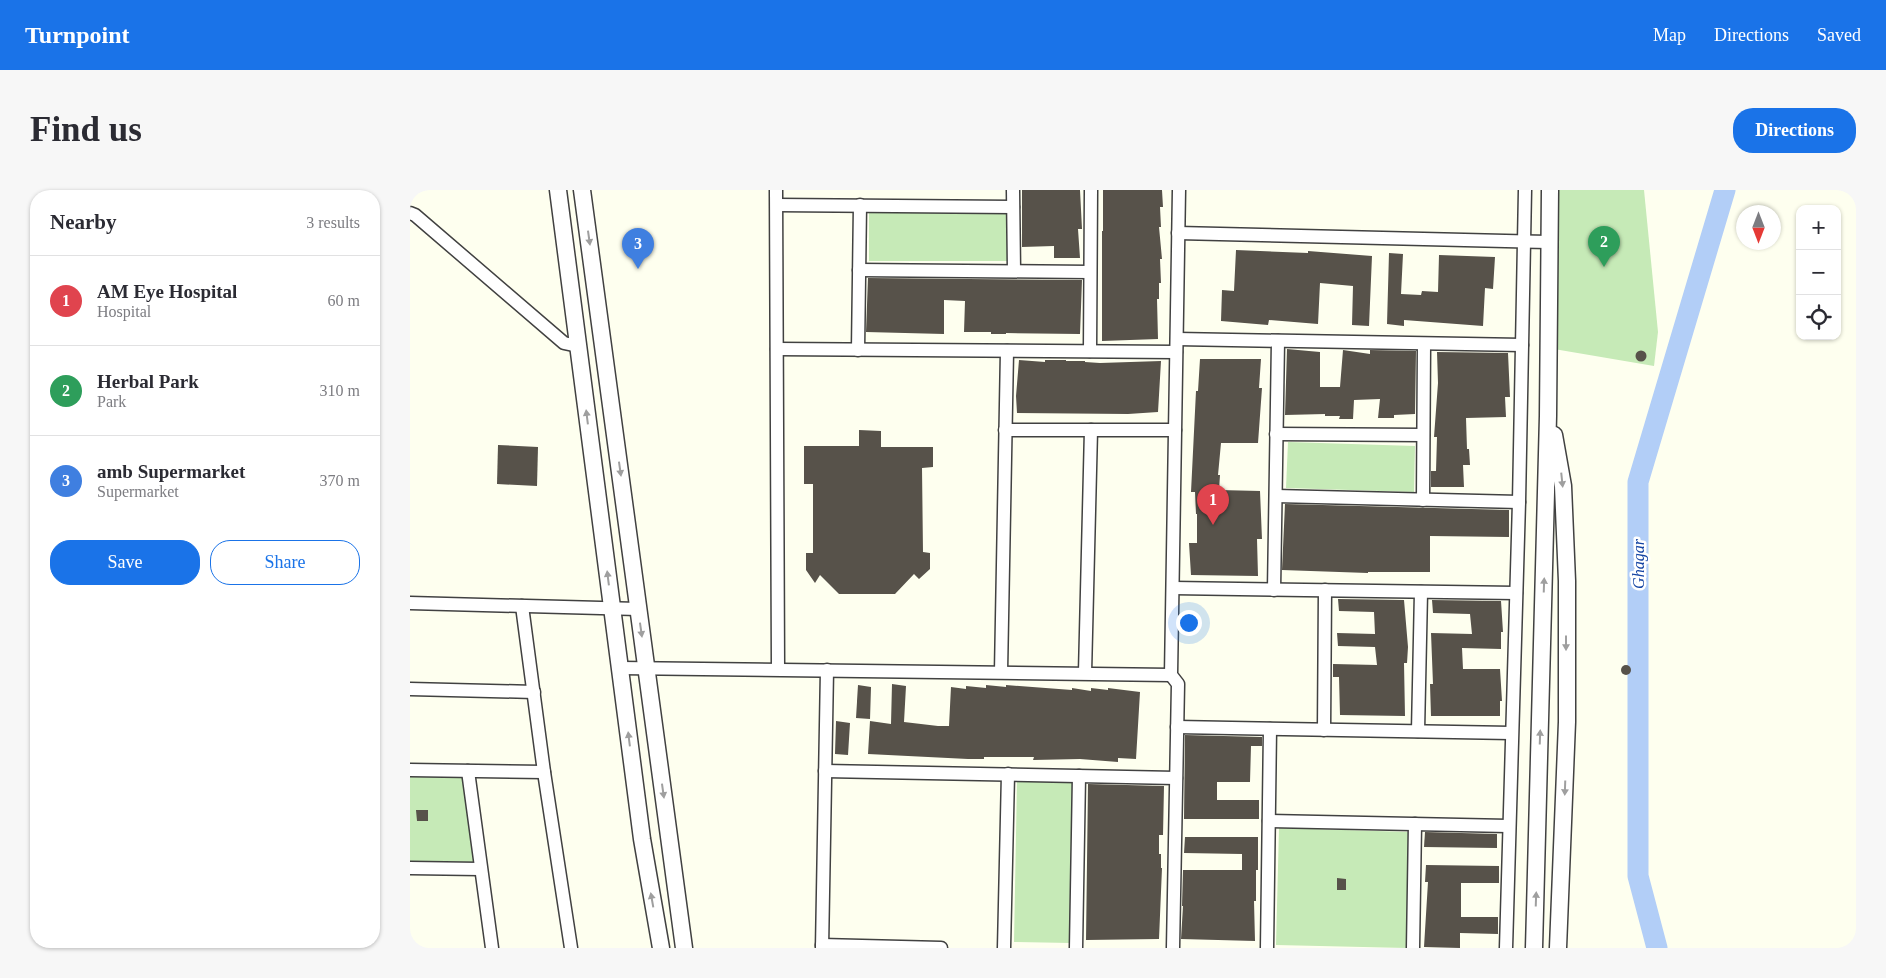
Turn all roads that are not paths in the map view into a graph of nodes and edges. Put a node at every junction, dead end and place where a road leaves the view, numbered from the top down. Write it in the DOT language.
graph roads {
  1 [pos="558,190"];
  2 [pos="582,190"];
  3 [pos="776,190"];
  4 [pos="1013,190"];
  5 [pos="1091,190"];
  6 [pos="1179,190"];
  7 [pos="1525,190"];
  8 [pos="1550,190"];
  9 [pos="776,205"];
  10 [pos="860,205"];
  11 [pos="1013,207"];
  12 [pos="410,213"];
  13 [pos="1178,233"];
  14 [pos="1524,241"];
  15 [pos="1549,242"];
  16 [pos="859,270"];
  17 [pos="1014,271"];
  18 [pos="1090,272"];
  19 [pos="1278,341"];
  20 [pos="1424,344"];
  21 [pos="1522,345"];
  22 [pos="578,346"];
  23 [pos="1176,346"];
  24 [pos="777,349"];
  25 [pos="858,350"];
  26 [pos="1007,351"];
  27 [pos="1090,351"];
  28 [pos="1548,416"];
  29 [pos="1005,430"];
  30 [pos="1091,430"];
  31 [pos="1175,430"];
  32 [pos="1276,434"];
  33 [pos="1423,434"];
  34 [pos="1276,496"];
  35 [pos="1423,500"];
  36 [pos="1519,502"];
  37 [pos="1173,588"];
  38 [pos="1274,590"];
  39 [pos="1325,590"];
  40 [pos="1421,592"];
  41 [pos="1516,593"];
  42 [pos="410,603"];
  43 [pos="522,606"];
  44 [pos="612,609"];
  45 [pos="638,609"];
  46 [pos="646,667"];
  47 [pos="620,668"];
  48 [pos="778,670"];
  49 [pos="826,670"];
  50 [pos="1001,672"];
  51 [pos="1085,673"];
  52 [pos="1171,674"];
  53 [pos="410,689"];
  54 [pos="534,692"];
  55 [pos="1177,727"];
  56 [pos="1270,729"];
  57 [pos="1324,730"];
  58 [pos="1418,731"];
  59 [pos="1511,732"];
  60 [pos="410,770"];
  61 [pos="468,771"];
  62 [pos="825,771"];
  63 [pos="544,772"];
  64 [pos="1008,774"];
  65 [pos="1079,776"];
  66 [pos="1176,778"];
  67 [pos="1269,821"];
  68 [pos="1416,824"];
  69 [pos="1508,826"];
  70 [pos="410,868"];
  71 [pos="480,869"];
  72 [pos="822,947"];
  73 [pos="492,948"];
  74 [pos="572,948"];
  75 [pos="661,948"];
  76 [pos="684,948"];
  77 [pos="941,948"];
  78 [pos="1004,948"];
  79 [pos="1076,948"];
  80 [pos="1173,948"];
  81 [pos="1267,948"];
  82 [pos="1413,948"];
  83 [pos="1506,948"];
  84 [pos="1534,948"];
  85 [pos="1558,948"];
  1 -- 22 [label="street"];
  2 -- 45 [label="street, one-way"];
  3 -- 9 [label="street"];
  4 -- 11 [label="street"];
  5 -- 18 [label="street"];
  6 -- 13 [label="street"];
  7 -- 14 [label="street"];
  8 -- 15 [label="street"];
  9 -- 10 [label="street"];
  9 -- 24 [label="street"];
  10 -- 11 [label="street"];
  10 -- 16 [label="street"];
  11 -- 17 [label="street"];
  12 -- 22 [label="street"];
  13 -- 14 [label="street"];
  13 -- 23 [label="street"];
  14 -- 15 [label="street"];
  14 -- 21 [label="street"];
  15 -- 28 [label="street"];
  16 -- 17 [label="street"];
  16 -- 25 [label="street"];
  17 -- 18 [label="street"];
  18 -- 27 [label="street"];
  19 -- 20 [label="street"];
  19 -- 23 [label="street"];
  19 -- 32 [label="street"];
  20 -- 21 [label="street"];
  20 -- 33 [label="street"];
  21 -- 36 [label="street"];
  44 -- 22 [label="street, one-way"];
  23 -- 27 [label="street"];
  23 -- 31 [label="street"];
  24 -- 25 [label="street"];
  24 -- 48 [label="street"];
  25 -- 26 [label="street"];
  26 -- 27 [label="street"];
  26 -- 29 [label="street"];
  84 -- 28 [label="street, one-way"];
  28 -- 85 [label="street, one-way"];
  29 -- 30 [label="street"];
  29 -- 50 [label="street"];
  30 -- 31 [label="street"];
  30 -- 51 [label="street"];
  31 -- 37 [label="street"];
  32 -- 33 [label="street"];
  32 -- 34 [label="street"];
  33 -- 35 [label="street"];
  34 -- 35 [label="street"];
  34 -- 38 [label="street"];
  35 -- 36 [label="street"];
  36 -- 41 [label="street"];
  37 -- 38 [label="street"];
  37 -- 52 [label="street"];
  38 -- 39 [label="street"];
  39 -- 40 [label="street"];
  39 -- 57 [label="street"];
  40 -- 41 [label="street"];
  40 -- 58 [label="street"];
  41 -- 59 [label="street"];
  42 -- 43 [label="street"];
  43 -- 44 [label="street"];
  43 -- 54 [label="street"];
  44 -- 45 [label="street"];
  44 -- 47 [label="street"];
  45 -- 46 [label="street, one-way"];
  46 -- 47 [label="street"];
  46 -- 48 [label="street"];
  46 -- 76 [label="street, one-way"];
  75 -- 47 [label="street, one-way"];
  48 -- 49 [label="street"];
  49 -- 50 [label="street"];
  49 -- 62 [label="street"];
  50 -- 51 [label="street"];
  51 -- 52 [label="street"];
  52 -- 55 [label="street"];
  53 -- 54 [label="street"];
  54 -- 63 [label="street"];
  55 -- 56 [label="street"];
  55 -- 66 [label="street"];
  56 -- 57 [label="street"];
  56 -- 67 [label="street"];
  57 -- 58 [label="street"];
  58 -- 59 [label="street"];
  59 -- 69 [label="street"];
  60 -- 61 [label="street"];
  61 -- 63 [label="street"];
  61 -- 71 [label="street"];
  62 -- 64 [label="street"];
  62 -- 72 [label="street"];
  63 -- 74 [label="street"];
  64 -- 65 [label="street"];
  64 -- 78 [label="street"];
  65 -- 66 [label="street"];
  65 -- 79 [label="street"];
  66 -- 80 [label="street"];
  67 -- 68 [label="street"];
  67 -- 81 [label="street"];
  68 -- 69 [label="street"];
  68 -- 82 [label="street"];
  69 -- 83 [label="street"];
  70 -- 71 [label="street"];
  71 -- 73 [label="street"];
  72 -- 77 [label="street"];
}
